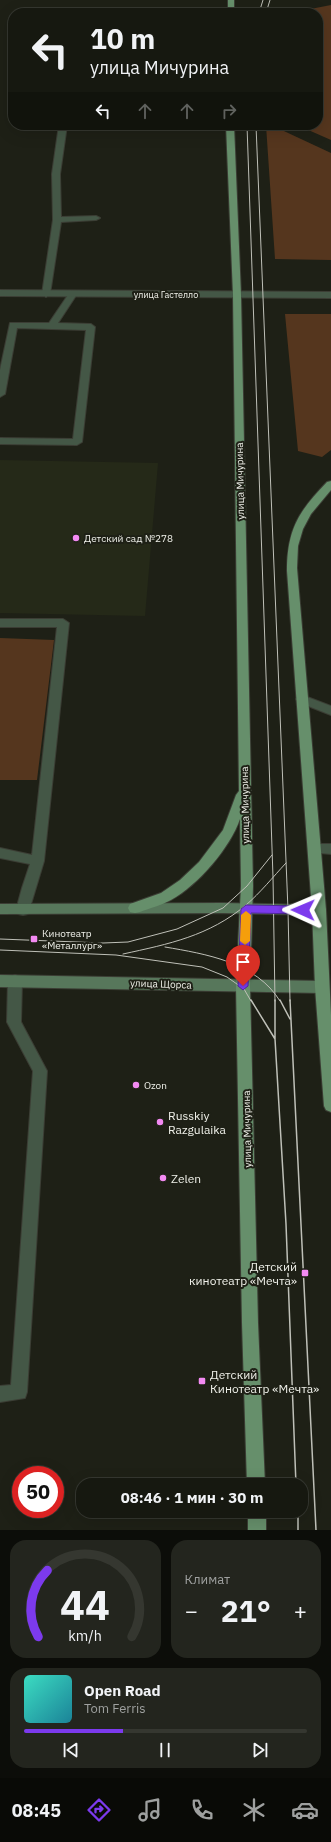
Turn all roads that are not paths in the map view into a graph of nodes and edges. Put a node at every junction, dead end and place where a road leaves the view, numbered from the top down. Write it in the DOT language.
graph roads {
  1 [pos="62,130"];
  2 [pos="230,130"];
  3 [pos="96,218"];
  4 [pos="57,220"];
  5 [pos="0,293"];
  6 [pos="46,294"];
  7 [pos="73,294"];
  8 [pos="237,295"];
  9 [pos="331,295"];
  10 [pos="52,326"];
  11 [pos="0,394"];
  12 [pos="0,441"];
  13 [pos="331,484"];
  14 [pos="0,623"];
  15 [pos="302,699"];
  16 [pos="331,711"];
  17 [pos="244,788"];
  18 [pos="314,849"];
  19 [pos="331,849"];
  20 [pos="0,853"];
  21 [pos="38,861"];
  22 [pos="135,908"];
  23 [pos="0,909"];
  24 [pos="246,909"];
  25 [pos="23,910"];
  26 [pos="325,911"];
  27 [pos="0,981"];
  28 [pos="15,981"];
  29 [pos="243,986"];
  30 [pos="322,987"];
  31 [pos="331,1106"];
  32 [pos="0,1394"];
  33 [pos="256,1478"];
  34 [pos="257,1518"];
  35 [pos="257,1530"];
  1 -- 4 [label="street"];
  2 -- 8 [label="main road, улица Мичурина"];
  3 -- 4 [label="street"];
  4 -- 6 [label="street"];
  5 -- 6 [label="street, улица Гастелло"];
  6 -- 7 [label="street, улица Гастелло"];
  7 -- 8 [label="street, улица Гастелло"];
  7 -- 10 [label="street"];
  8 -- 9 [label="street, улица Гастелло"];
  8 -- 17 [label="main road, улица Мичурина"];
  10 -- 11 [label="street"];
  10 -- 12 [label="street"];
  13 -- 15 [label="main road"];
  14 -- 21 [label="street"];
  15 -- 16 [label="street"];
  15 -- 18 [label="main road"];
  17 -- 22 [label="main road"];
  17 -- 24 [label="main road, улица Мичурина"];
  18 -- 19 [label="street"];
  18 -- 26 [label="main road"];
  20 -- 21 [label="street"];
  21 -- 25 [label="street"];
  22 -- 24 [label="main road"];
  22 -- 25 [label="main road"];
  23 -- 25 [label="main road"];
  24 -- 26 [label="main road"];
  24 -- 29 [label="main road, улица Мичурина"];
  26 -- 30 [label="main road"];
  27 -- 28 [label="main road, улица Щорса"];
  28 -- 29 [label="main road, улица Щорса"];
  28 -- 32 [label="street"];
  29 -- 30 [label="main road, улица Щорса"];
  29 -- 33 [label="main road, улица Мичурина"];
  30 -- 31 [label="main road"];
  34 -- 35 [label="main road"];
}
